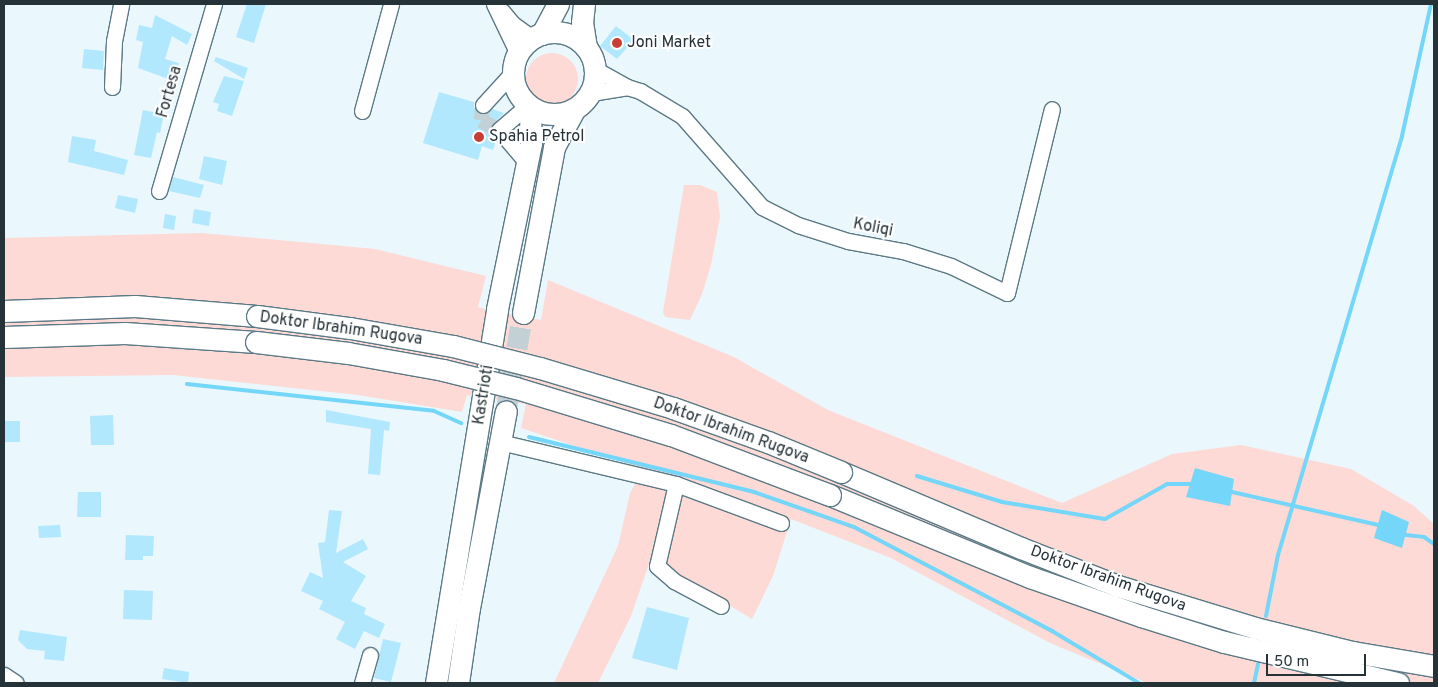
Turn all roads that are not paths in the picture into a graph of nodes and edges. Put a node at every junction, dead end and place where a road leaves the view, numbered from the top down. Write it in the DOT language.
graph roads {
  1 [pos="121,4"];
  2 [pos="214,4"];
  3 [pos="391,4"];
  4 [pos="494,4"];
  5 [pos="558,4"];
  6 [pos="584,4"];
  7 [pos="537,36"];
  8 [pos="586,47"];
  9 [pos="515,63"];
  10 [pos="596,69"];
  11 [pos="112,87"];
  12 [pos="627,88"];
  13 [pos="591,93"];
  14 [pos="483,105"];
  15 [pos="529,106"];
  16 [pos="1052,109"];
  17 [pos="574,110"];
  18 [pos="362,111"];
  19 [pos="527,163"];
  20 [pos="159,191"];
  21 [pos="4,311"];
  22 [pos="524,313"];
  23 [pos="4,337"];
  24 [pos="506,410"];
  25 [pos="500,442"];
  26 [pos="676,484"];
  27 [pos="781,523"];
  28 [pos="721,606"];
  29 [pos="370,655"];
  30 [pos="1434,666"];
  31 [pos="4,675"];
  32 [pos="16,683"];
  33 [pos="362,683"];
  34 [pos="436,683"];
  35 [pos="458,683"];
  36 [pos="1398,683"];
  1 -- 11 [label="street"];
  2 -- 20 [label="street, Fortesa"];
  3 -- 18 [label="street"];
  4 -- 7 [label="street"];
  4 -- 9 [label="street"];
  5 -- 7 [label="highway"];
  6 -- 8 [label="highway"];
  7 -- 8 [label="highway"];
  7 -- 9 [label="highway"];
  8 -- 10 [label="highway"];
  9 -- 14 [label="street"];
  9 -- 15 [label="highway"];
  10 -- 12 [label="street, Koliqi"];
  10 -- 13 [label="highway"];
  12 -- 13 [label="street"];
  12 -- 16 [label="street, Koliqi"];
  13 -- 17 [label="highway"];
  15 -- 17 [label="highway"];
  15 -- 19 [label="highway, Kastrioti"];
  15 -- 19 [label="street"];
  17 -- 22 [label="highway"];
  19 -- 34 [label="highway, Kastrioti"];
  21 -- 30 [label="highway, Doktor Ibrahim Rugova, bridge"];
  23 -- 36 [label="highway, Doktor Ibrahim Rugova, bridge"];
  24 -- 25 [label="highway, Kastrioti"];
  25 -- 26 [label="street"];
  25 -- 35 [label="highway, Kastrioti"];
  26 -- 27 [label="street"];
  26 -- 28 [label="street"];
  29 -- 33 [label="street"];
  31 -- 32 [label="street"];
}
